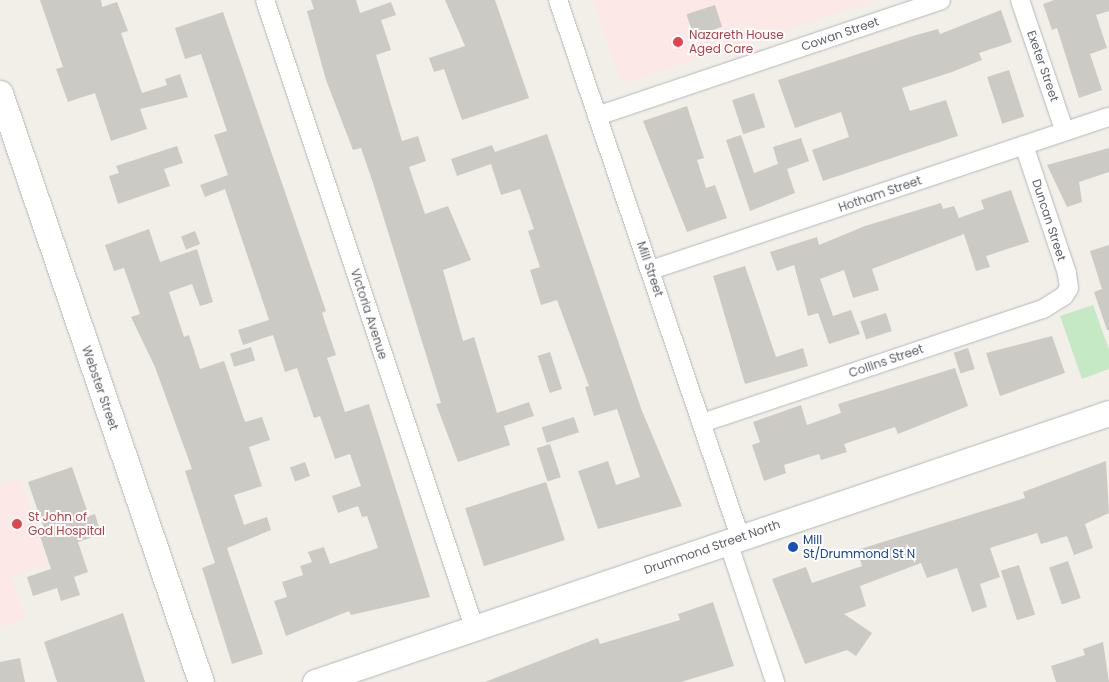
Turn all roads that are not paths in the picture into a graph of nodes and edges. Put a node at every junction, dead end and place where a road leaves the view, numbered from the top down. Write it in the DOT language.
graph roads {
  1 [pos="265,0"];
  2 [pos="558,0"];
  3 [pos="941,0"];
  4 [pos="1020,0"];
  5 [pos="0,93"];
  6 [pos="597,116"];
  7 [pos="1109,117"];
  8 [pos="1065,132"];
  9 [pos="1024,145"];
  10 [pos="650,270"];
  11 [pos="1066,294"];
  12 [pos="1109,413"];
  13 [pos="702,423"];
  14 [pos="734,539"];
  15 [pos="474,627"];
  16 [pos="357,675"];
  17 [pos="201,682"];
  18 [pos="315,682"];
  19 [pos="774,682"];
  1 -- 15 [label="street, Victoria Avenue"];
  2 -- 6 [label="street, Mill Street"];
  3 -- 6 [label="street, Cowan Street"];
  4 -- 8 [label="street, Exeter Street"];
  5 -- 17 [label="main road, Webster Street"];
  6 -- 10 [label="street, Mill Street"];
  7 -- 8 [label="street, Hotham Street"];
  8 -- 9 [label="street, Hotham Street"];
  9 -- 10 [label="street, Hotham Street"];
  9 -- 11 [label="street, Duncan Street"];
  10 -- 13 [label="street, Mill Street"];
  11 -- 13 [label="street, Collins Street"];
  12 -- 14 [label="main road, Drummond Street North"];
  13 -- 14 [label="street, Mill Street"];
  14 -- 15 [label="main road, Drummond Street North"];
  14 -- 19 [label="street, Mill Street"];
  15 -- 16 [label="main road, Drummond Street North"];
  16 -- 18 [label="main road, Drummond Street North"];
}
